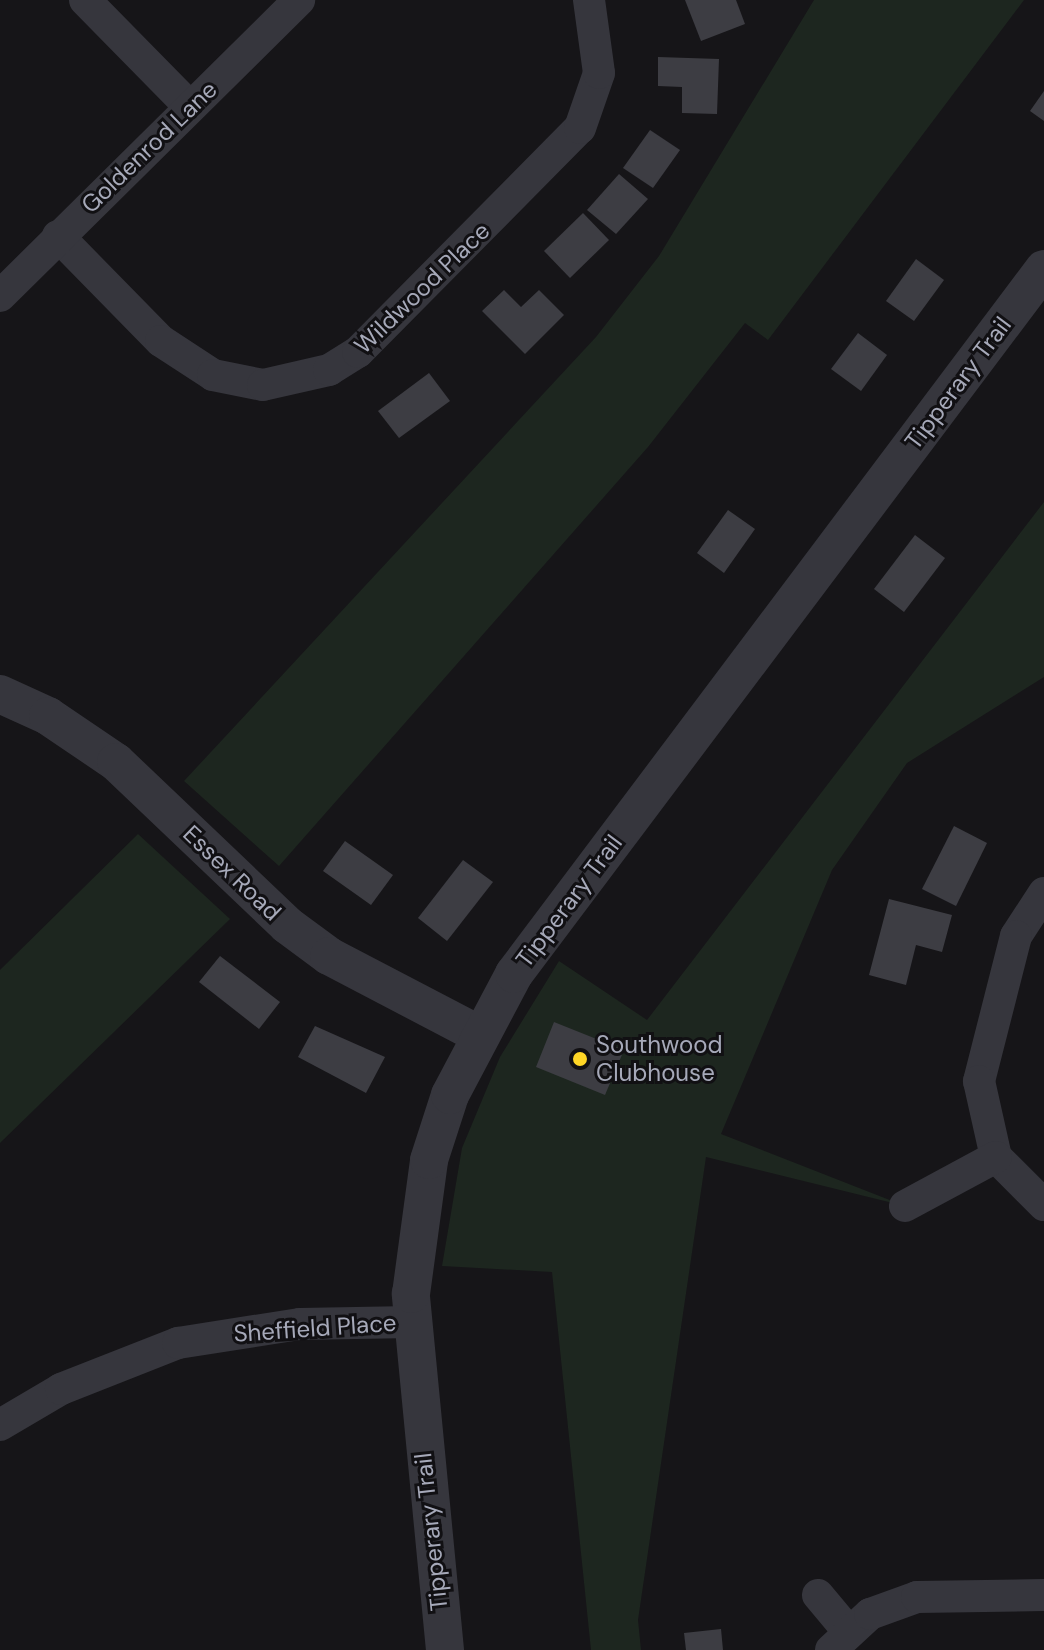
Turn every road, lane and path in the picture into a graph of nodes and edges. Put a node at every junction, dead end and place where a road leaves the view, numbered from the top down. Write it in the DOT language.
graph roads {
  1 [pos="85,0"];
  2 [pos="299,0"];
  3 [pos="589,0"];
  4 [pos="190,107"];
  5 [pos="58,236"];
  6 [pos="1044,269"];
  7 [pos="0,296"];
  8 [pos="0,694"];
  9 [pos="1044,893"];
  10 [pos="478,1034"];
  11 [pos="996,1157"];
  12 [pos="1044,1205"];
  13 [pos="905,1206"];
  14 [pos="411,1322"];
  15 [pos="0,1425"];
  16 [pos="818,1595"];
  17 [pos="1044,1595"];
  18 [pos="839,1641"];
  19 [pos="445,1650"];
  1 -- 4 [label="street"];
  2 -- 4 [label="street, Goldenrod Lane"];
  3 -- 5 [label="street, Wildwood Place"];
  4 -- 5 [label="street, Goldenrod Lane"];
  5 -- 7 [label="street, Goldenrod Lane"];
  6 -- 10 [label="street, Tipperary Trail"];
  8 -- 10 [label="street, Essex Road"];
  9 -- 11 [label="street"];
  10 -- 14 [label="street, Tipperary Trail"];
  11 -- 12 [label="street"];
  11 -- 13 [label="street"];
  14 -- 15 [label="street, Sheffield Place"];
  14 -- 19 [label="street, Tipperary Trail"];
  16 -- 18 [label="street"];
  17 -- 18 [label="street"];
}
